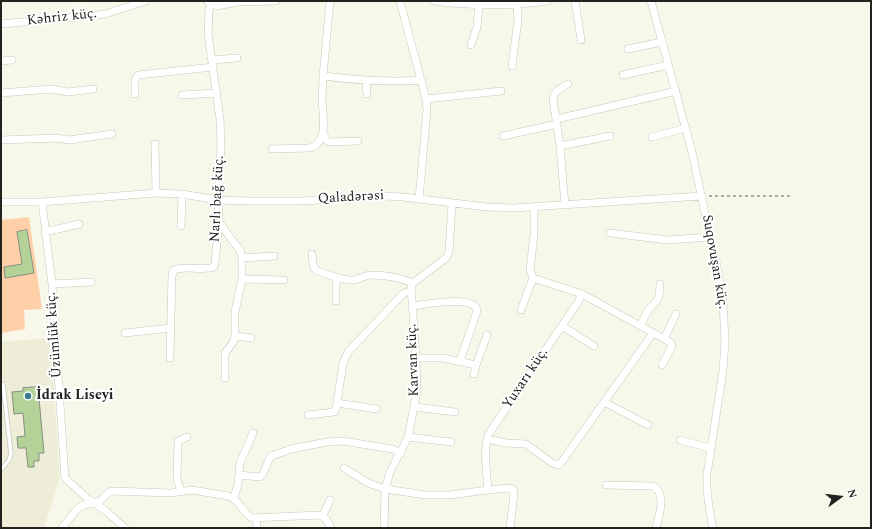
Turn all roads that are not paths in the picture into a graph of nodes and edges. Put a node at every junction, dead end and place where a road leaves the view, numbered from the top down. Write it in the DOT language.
graph roads {
  1 [pos="146,1"];
  2 [pos="237,1"];
  3 [pos="276,1"];
  4 [pos="330,1"];
  5 [pos="400,1"];
  6 [pos="434,1"];
  7 [pos="547,1"];
  8 [pos="575,1"];
  9 [pos="650,1"];
  10 [pos="209,2"];
  11 [pos="479,4"];
  12 [pos="518,5"];
  13 [pos="1,24"];
  14 [pos="581,40"];
  15 [pos="662,42"];
  16 [pos="471,45"];
  17 [pos="628,49"];
  18 [pos="237,58"];
  19 [pos="12,60"];
  20 [pos="1,61"];
  21 [pos="212,64"];
  22 [pos="668,65"];
  23 [pos="512,66"];
  24 [pos="622,75"];
  25 [pos="323,76"];
  26 [pos="422,80"];
  27 [pos="366,81"];
  28 [pos="568,84"];
  29 [pos="93,89"];
  30 [pos="501,91"];
  31 [pos="676,92"];
  32 [pos="1,93"];
  33 [pos="217,93"];
  34 [pos="135,94"];
  35 [pos="367,94"];
  36 [pos="182,96"];
  37 [pos="426,99"];
  38 [pos="557,122"];
  39 [pos="686,128"];
  40 [pos="323,133"];
  41 [pos="112,134"];
  42 [pos="504,136"];
  43 [pos="610,136"];
  44 [pos="652,137"];
  45 [pos="1,140"];
  46 [pos="358,141"];
  47 [pos="154,144"];
  48 [pos="560,146"];
  49 [pos="272,149"];
  50 [pos="156,193"];
  51 [pos="182,194"];
  52 [pos="702,196"];
  53 [pos="419,198"];
  54 [pos="218,200"];
  55 [pos="1,202"];
  56 [pos="42,202"];
  57 [pos="452,204"];
  58 [pos="565,205"];
  59 [pos="534,207"];
  60 [pos="219,222"];
  61 [pos="79,224"];
  62 [pos="181,226"];
  63 [pos="46,232"];
  64 [pos="610,233"];
  65 [pos="710,237"];
  66 [pos="312,254"];
  67 [pos="274,256"];
  68 [pos="242,258"];
  69 [pos="336,277"];
  70 [pos="533,278"];
  71 [pos="242,279"];
  72 [pos="284,280"];
  73 [pos="91,282"];
  74 [pos="413,283"];
  75 [pos="52,284"];
  76 [pos="660,284"];
  77 [pos="411,291"];
  78 [pos="582,294"];
  79 [pos="336,301"];
  80 [pos="412,306"];
  81 [pos="521,310"];
  82 [pos="676,314"];
  83 [pos="562,326"];
  84 [pos="640,326"];
  85 [pos="171,328"];
  86 [pos="125,333"];
  87 [pos="653,333"];
  88 [pos="487,335"];
  89 [pos="235,336"];
  90 [pos="251,338"];
  91 [pos="664,339"];
  92 [pos="594,346"];
  93 [pos="170,358"];
  94 [pos="416,358"];
  95 [pos="460,361"];
  96 [pos="476,365"];
  97 [pos="662,365"];
  98 [pos="474,374"];
  99 [pos="225,378"];
  100 [pos="3,384"];
  101 [pos="604,402"];
  102 [pos="337,403"];
  103 [pos="415,406"];
  104 [pos="376,409"];
  105 [pos="455,412"];
  106 [pos="308,415"];
  107 [pos="648,425"];
  108 [pos="253,433"];
  109 [pos="187,437"];
  110 [pos="408,437"];
  111 [pos="487,439"];
  112 [pos="680,440"];
  113 [pos="451,442"];
  114 [pos="710,448"];
  115 [pos="401,453"];
  116 [pos="344,468"];
  117 [pos="1,470"];
  118 [pos="239,475"];
  119 [pos="606,485"];
  120 [pos="386,489"];
  121 [pos="488,490"];
  122 [pos="181,491"];
  123 [pos="234,498"];
  124 [pos="330,500"];
  125 [pos="94,503"];
  126 [pos="322,516"];
  127 [pos="256,518"];
  128 [pos="62,528"];
  129 [pos="125,528"];
  130 [pos="257,528"];
  131 [pos="331,528"];
  132 [pos="384,528"];
  133 [pos="510,528"];
  134 [pos="656,528"];
  135 [pos="713,528"];
  1 -- 13 [label="street, Kəhriz küç."];
  2 -- 3 [label="street"];
  2 -- 10 [label="street"];
  4 -- 25 [label="street"];
  5 -- 26 [label="street"];
  6 -- 11 [label="street"];
  7 -- 12 [label="street"];
  8 -- 14 [label="street"];
  9 -- 15 [label="street, Suqovuşan küç."];
  10 -- 21 [label="street, Narlı bağ küç."];
  11 -- 12 [label="street"];
  11 -- 16 [label="street"];
  12 -- 23 [label="street"];
  15 -- 17 [label="street"];
  15 -- 22 [label="street, Suqovuşan küç."];
  18 -- 21 [label="street"];
  19 -- 20 [label="street"];
  21 -- 33 [label="street, Narlı bağ küç."];
  21 -- 34 [label="street"];
  22 -- 24 [label="street"];
  22 -- 31 [label="street, Suqovuşan küç."];
  25 -- 27 [label="street"];
  25 -- 40 [label="street"];
  26 -- 27 [label="street"];
  26 -- 37 [label="street"];
  27 -- 35 [label="street"];
  28 -- 38 [label="street"];
  29 -- 32 [label="street"];
  30 -- 37 [label="street"];
  31 -- 38 [label="street"];
  31 -- 39 [label="street, Suqovuşan küç."];
  33 -- 36 [label="street"];
  33 -- 54 [label="street, Narlı bağ küç."];
  37 -- 53 [label="street"];
  38 -- 42 [label="street"];
  38 -- 48 [label="street"];
  39 -- 44 [label="street"];
  39 -- 52 [label="street, Suqovuşan küç."];
  40 -- 46 [label="street"];
  40 -- 49 [label="street"];
  41 -- 45 [label="street"];
  43 -- 48 [label="street"];
  47 -- 50 [label="street"];
  48 -- 58 [label="street"];
  50 -- 51 [label="street, Qaladərəsi"];
  50 -- 56 [label="street, Qaladərəsi"];
  51 -- 54 [label="street, Qaladərəsi"];
  51 -- 62 [label="street"];
  52 -- 58 [label="street, Qaladərəsi"];
  52 -- 65 [label="street, Suqovuşan küç."];
  53 -- 54 [label="street, Qaladərəsi"];
  53 -- 57 [label="street, Qaladərəsi"];
  54 -- 60 [label="street, Narlı bağ küç."];
  55 -- 56 [label="street, Qaladərəsi"];
  56 -- 63 [label="street, Üzümlük küç."];
  57 -- 59 [label="street, Qaladərəsi"];
  57 -- 74 [label="street"];
  58 -- 59 [label="street, Qaladərəsi"];
  59 -- 70 [label="street"];
  60 -- 68 [label="street"];
  60 -- 85 [label="street, Narlı bağ küç."];
  61 -- 63 [label="street"];
  63 -- 75 [label="street, Üzümlük küç."];
  64 -- 65 [label="street"];
  65 -- 114 [label="street, Suqovuşan küç."];
  66 -- 69 [label="street"];
  67 -- 68 [label="street"];
  68 -- 71 [label="street"];
  69 -- 74 [label="street"];
  69 -- 79 [label="street"];
  70 -- 78 [label="street"];
  70 -- 81 [label="street"];
  71 -- 72 [label="street"];
  71 -- 89 [label="street"];
  73 -- 75 [label="street"];
  74 -- 77 [label="street, Karvan küç."];
  75 -- 125 [label="street, Üzümlük küç."];
  76 -- 84 [label="street"];
  77 -- 80 [label="street, Karvan küç."];
  77 -- 102 [label="street"];
  78 -- 83 [label="street, Yuxarı küç."];
  78 -- 84 [label="street"];
  80 -- 94 [label="street, Karvan küç."];
  80 -- 95 [label="street"];
  82 -- 91 [label="street"];
  83 -- 92 [label="street"];
  83 -- 111 [label="street, Yuxarı küç."];
  84 -- 87 [label="street"];
  85 -- 86 [label="street"];
  85 -- 93 [label="street, Narlı bağ küç."];
  87 -- 91 [label="street"];
  87 -- 101 [label="street"];
  88 -- 96 [label="street"];
  89 -- 90 [label="street"];
  89 -- 99 [label="street"];
  91 -- 97 [label="street"];
  94 -- 95 [label="street"];
  94 -- 103 [label="street, Karvan küç."];
  95 -- 96 [label="street"];
  96 -- 98 [label="street"];
  100 -- 117 [label="lane"];
  101 -- 107 [label="street"];
  101 -- 111 [label="street"];
  102 -- 104 [label="street"];
  102 -- 106 [label="street"];
  103 -- 105 [label="street"];
  103 -- 110 [label="street, Karvan küç."];
  108 -- 118 [label="street"];
  109 -- 122 [label="street"];
  110 -- 113 [label="street"];
  110 -- 115 [label="street, Karvan küç."];
  111 -- 121 [label="street, Yuxarı küç."];
  112 -- 114 [label="street"];
  114 -- 135 [label="street, Suqovuşan küç."];
  115 -- 118 [label="street"];
  115 -- 120 [label="street, Karvan küç."];
  116 -- 120 [label="street"];
  118 -- 123 [label="street"];
  119 -- 134 [label="street"];
  120 -- 121 [label="street"];
  120 -- 132 [label="street, Karvan küç."];
  121 -- 133 [label="street"];
  122 -- 123 [label="street"];
  122 -- 125 [label="street"];
  123 -- 127 [label="street"];
  124 -- 126 [label="street"];
  125 -- 128 [label="street"];
  125 -- 129 [label="street, Üzümlük küç."];
  126 -- 127 [label="street"];
  126 -- 131 [label="street"];
  127 -- 130 [label="street"];
}
